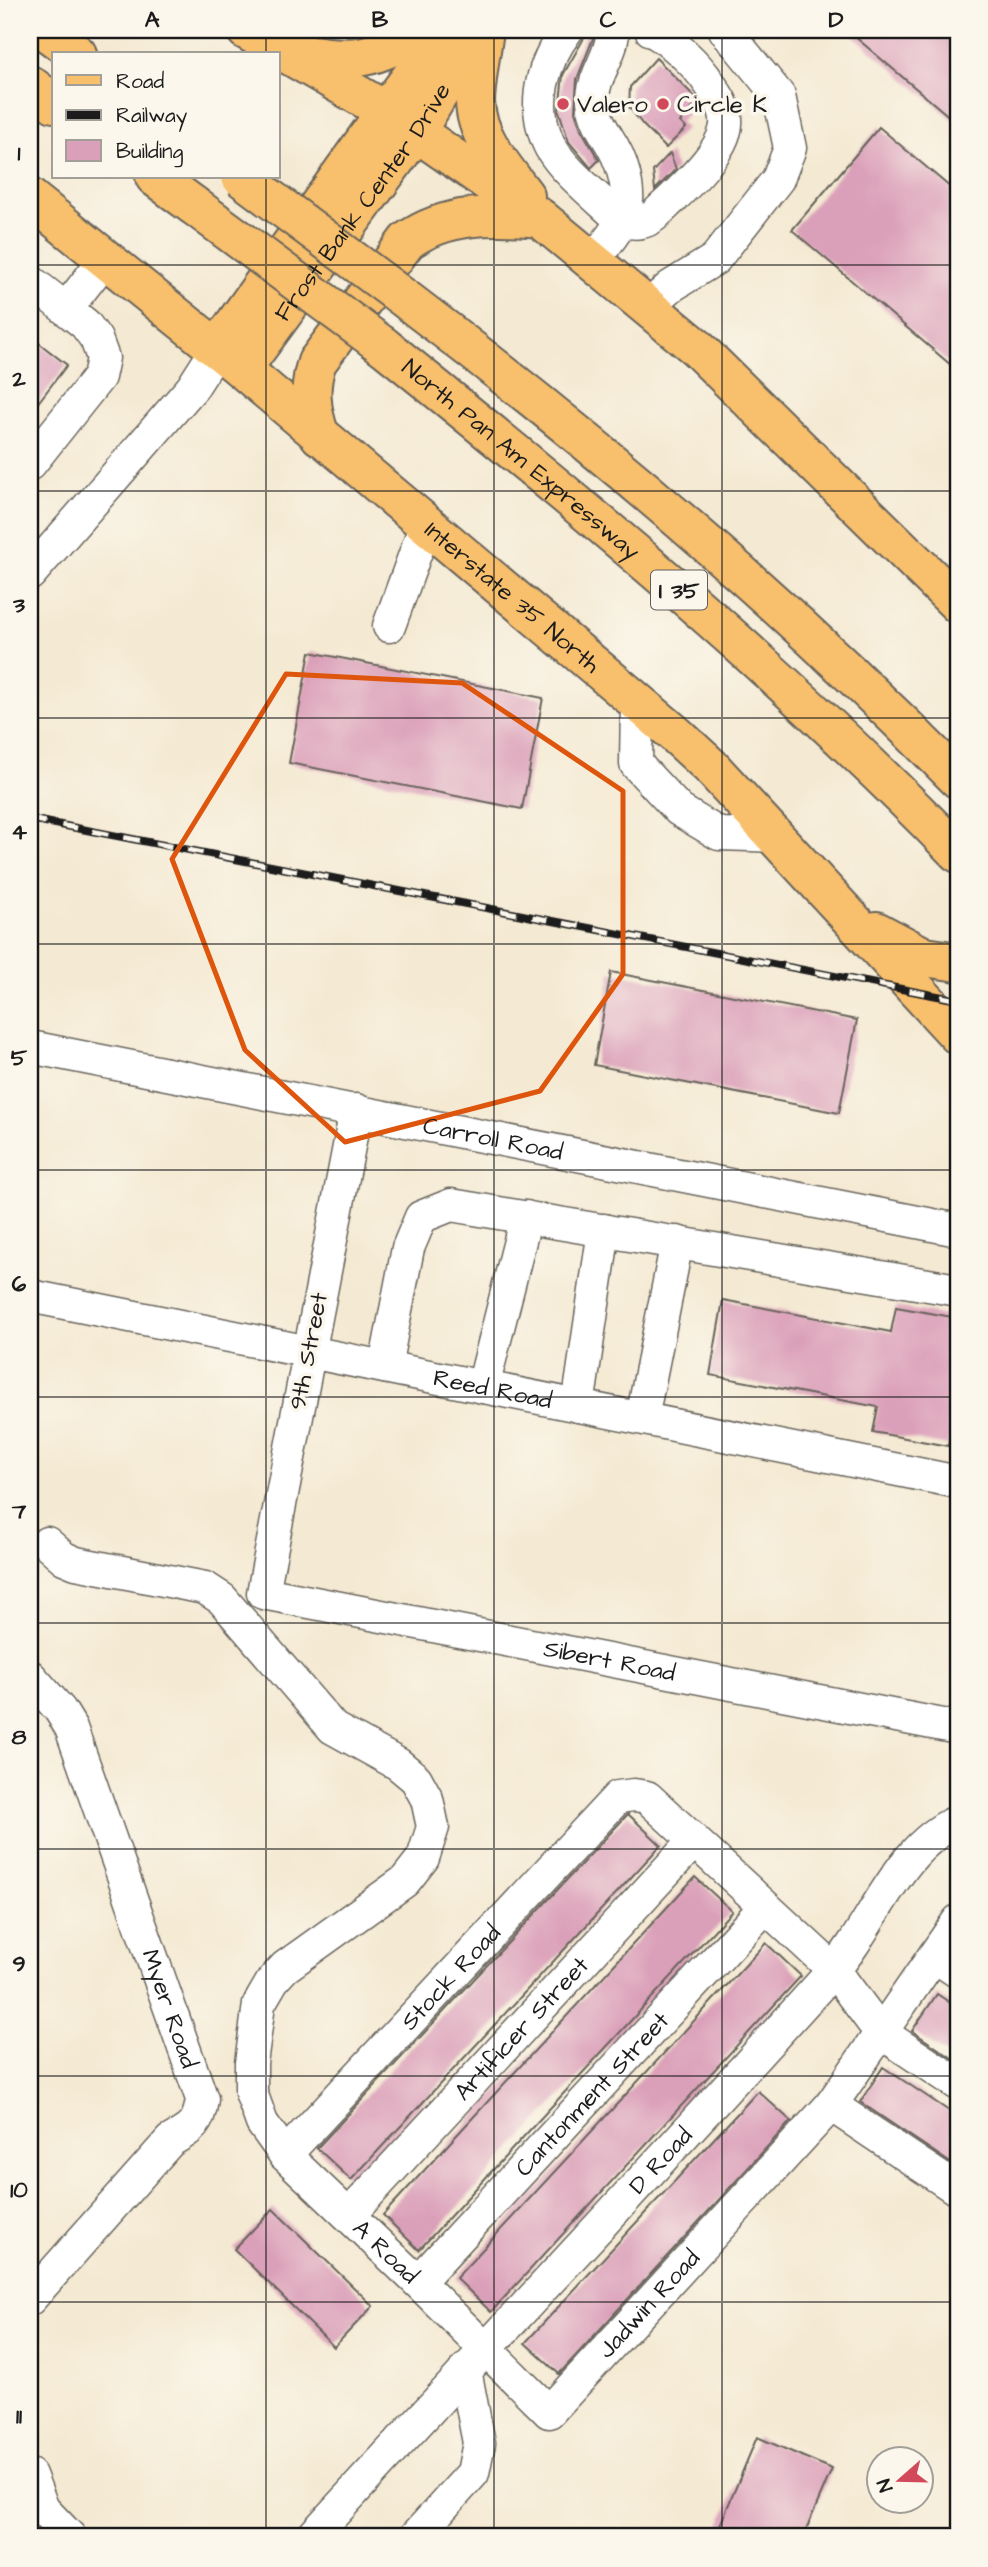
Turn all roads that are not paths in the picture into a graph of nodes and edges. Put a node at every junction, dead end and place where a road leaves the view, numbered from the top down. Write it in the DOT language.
graph roads {
  1 [pos="44,30"];
  2 [pos="246,30"];
  3 [pos="422,30"];
  4 [pos="446,30"];
  5 [pos="477,30"];
  6 [pos="484,30"];
  7 [pos="567,30"];
  8 [pos="613,30"];
  9 [pos="651,30"];
  10 [pos="725,30"];
  11 [pos="281,50"];
  12 [pos="73,52"];
  13 [pos="30,85"];
  14 [pos="52,102"];
  15 [pos="386,111"];
  16 [pos="416,132"];
  17 [pos="156,178"];
  18 [pos="242,178"];
  19 [pos="30,198"];
  20 [pos="541,218"];
  21 [pos="622,221"];
  22 [pos="105,259"];
  23 [pos="593,261"];
  24 [pos="30,281"];
  25 [pos="648,307"];
  26 [pos="66,309"];
  27 [pos="229,359"];
  28 [pos="320,436"];
  29 [pos="30,464"];
  30 [pos="426,524"];
  31 [pos="30,574"];
  32 [pos="958,604"];
  33 [pos="389,626"];
  34 [pos="637,702"];
  35 [pos="958,779"];
  36 [pos="776,836"];
  37 [pos="958,853"];
  38 [pos="853,918"];
  39 [pos="958,962"];
  40 [pos="958,1035"];
  41 [pos="30,1047"];
  42 [pos="356,1110"];
  43 [pos="526,1217"];
  44 [pos="604,1230"];
  45 [pos="958,1230"];
  46 [pos="677,1242"];
  47 [pos="958,1290"];
  48 [pos="30,1296"];
  49 [pos="307,1352"];
  50 [pos="385,1367"];
  51 [pos="483,1387"];
  52 [pos="578,1406"];
  53 [pos="642,1418"];
  54 [pos="958,1482"];
  55 [pos="47,1543"];
  56 [pos="262,1593"];
  57 [pos="30,1676"];
  58 [pos="958,1728"];
  59 [pos="958,1821"];
  60 [pos="694,1841"];
  61 [pos="765,1907"];
  62 [pos="958,1922"];
  63 [pos="946,1964"];
  64 [pos="834,1970"];
  65 [pos="880,2032"];
  66 [pos="958,2084"];
  67 [pos="831,2105"];
  68 [pos="285,2155"];
  69 [pos="958,2190"];
  70 [pos="349,2215"];
  71 [pos="418,2282"];
  72 [pos="30,2299"];
  73 [pos="475,2360"];
  74 [pos="30,2474"];
  75 [pos="70,2537"];
  76 [pos="312,2537"];
  77 [pos="415,2537"];
  1 -- 12 [label="main road"];
  2 -- 11 [label="main road"];
  3 -- 11 [label="main road"];
  4 -- 15 [label="main road, Frost Bank Center Drive"];
  5 -- 16 [label="main road, Frost Bank Center Drive"];
  6 -- 20 [label="main road"];
  7 -- 21 [label="street"];
  8 -- 21 [label="street"];
  9 -- 21 [label="street"];
  10 -- 25 [label="street"];
  11 -- 15 [label="main road"];
  13 -- 14 [label="main road"];
  15 -- 16 [label="main road"];
  15 -- 27 [label="main road, Frost Bank Center Drive"];
  16 -- 20 [label="main road"];
  16 -- 27 [label="main road, Frost Bank Center Drive"];
  17 -- 37 [label="main road, North Pan Am Expressway / I 35, bridge"];
  18 -- 35 [label="main road, I 35, bridge"];
  19 -- 22 [label="main road, Interstate 35 North"];
  20 -- 23 [label="main road"];
  20 -- 28 [label="main road"];
  21 -- 23 [label="street"];
  22 -- 26 [label="street"];
  22 -- 27 [label="main road, Interstate 35 North"];
  23 -- 25 [label="main road"];
  24 -- 26 [label="street"];
  25 -- 32 [label="main road"];
  26 -- 29 [label="street"];
  27 -- 28 [label="main road, Interstate 35 North"];
  27 -- 31 [label="street"];
  28 -- 30 [label="main road, Interstate 35 North"];
  30 -- 33 [label="street"];
  30 -- 34 [label="main road, Interstate 35 North"];
  34 -- 36 [label="main road, Interstate 35 North"];
  34 -- 36 [label="street"];
  36 -- 38 [label="main road, Interstate 35 North"];
  38 -- 39 [label="main road"];
  38 -- 40 [label="main road, Interstate 35 North"];
  41 -- 42 [label="street, Carroll Road"];
  42 -- 45 [label="street, Carroll Road"];
  42 -- 49 [label="street, 9th Street"];
  43 -- 44 [label="street"];
  43 -- 50 [label="street"];
  43 -- 51 [label="street"];
  44 -- 46 [label="street"];
  44 -- 52 [label="street"];
  46 -- 47 [label="street"];
  46 -- 53 [label="street"];
  48 -- 49 [label="street, Reed Road"];
  49 -- 50 [label="street, Reed Road"];
  49 -- 56 [label="street, 9th Street"];
  50 -- 51 [label="street, Reed Road"];
  51 -- 52 [label="street, Reed Road"];
  52 -- 53 [label="street, Reed Road"];
  53 -- 54 [label="street, Reed Road"];
  55 -- 68 [label="street, A Road"];
  56 -- 58 [label="street, Sibert Road"];
  57 -- 72 [label="street, Myer Road"];
  59 -- 64 [label="street"];
  60 -- 61 [label="street"];
  60 -- 68 [label="street, Stock Road"];
  60 -- 70 [label="street, Artificer Street"];
  61 -- 64 [label="street"];
  61 -- 71 [label="street, Cantonment Street"];
  62 -- 63 [label="street, Jadwin Road"];
  63 -- 65 [label="street, Jadwin Road"];
  64 -- 65 [label="street"];
  64 -- 73 [label="street, D Road"];
  65 -- 66 [label="street"];
  65 -- 67 [label="street, Jadwin Road"];
  67 -- 69 [label="street"];
  67 -- 73 [label="street, Jadwin Road"];
  68 -- 70 [label="street, A Road"];
  70 -- 71 [label="street, A Road"];
  71 -- 73 [label="street, A Road"];
  73 -- 76 [label="street"];
  73 -- 77 [label="street"];
  74 -- 75 [label="street"];
}
